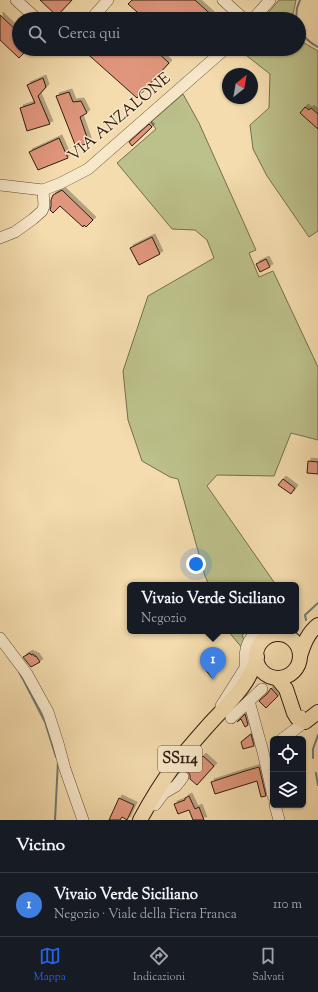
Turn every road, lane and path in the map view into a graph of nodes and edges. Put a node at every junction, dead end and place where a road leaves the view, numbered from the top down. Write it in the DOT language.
graph roads {
  1 [pos="16,0"];
  2 [pos="108,0"];
  3 [pos="223,0"];
  4 [pos="270,0"];
  5 [pos="29,12"];
  6 [pos="97,12"];
  7 [pos="236,12"];
  8 [pos="259,12"];
  9 [pos="217,56"];
  10 [pos="0,185"];
  11 [pos="43,190"];
  12 [pos="0,238"];
  13 [pos="318,615"];
  14 [pos="318,624"];
  15 [pos="299,630"];
  16 [pos="255,634"];
  17 [pos="284,634"];
  18 [pos="280,635"];
  19 [pos="0,638"];
  20 [pos="257,657"];
  21 [pos="298,662"];
  22 [pos="276,678"];
  23 [pos="262,689"];
  24 [pos="250,700"];
  25 [pos="229,704"];
  26 [pos="318,712"];
  27 [pos="298,714"];
  28 [pos="231,718"];
  29 [pos="213,720"];
  30 [pos="284,736"];
  31 [pos="270,747"];
  32 [pos="263,752"];
  33 [pos="183,777"];
  34 [pos="270,783"];
  35 [pos="149,805"];
  36 [pos="276,808"];
  37 [pos="83,820"];
  38 [pos="140,820"];
  39 [pos="279,820"];
  1 -- 5 [label="street"];
  2 -- 6 [label="street"];
  3 -- 7 [label="street"];
  4 -- 8 [label="street"];
  9 -- 11 [label="street, VIA ANZALONE"];
  10 -- 11 [label="street, VIA ANZALONE"];
  11 -- 12 [label="street"];
  13 -- 15 [label="main road"];
  14 -- 21 [label="main road"];
  16 -- 29 [label="street"];
  17 -- 18 [label="main road"];
  18 -- 20 [label="main road"];
  18 -- 21 [label="main road"];
  19 -- 37 [label="street"];
  20 -- 22 [label="main road"];
  20 -- 25 [label="main road"];
  21 -- 22 [label="main road"];
  21 -- 27 [label="main road"];
  22 -- 25 [label="main road"];
  22 -- 27 [label="main road"];
  23 -- 24 [label="street"];
  24 -- 28 [label="street"];
  24 -- 32 [label="street"];
  25 -- 29 [label="main road, SS114"];
  26 -- 27 [label="main road"];
  27 -- 30 [label="street"];
  29 -- 35 [label="main road, SS114"];
  31 -- 32 [label="street"];
  32 -- 34 [label="street"];
  33 -- 35 [label="street"];
  35 -- 38 [label="main road, SS114"];
  36 -- 39 [label="street"];
}
